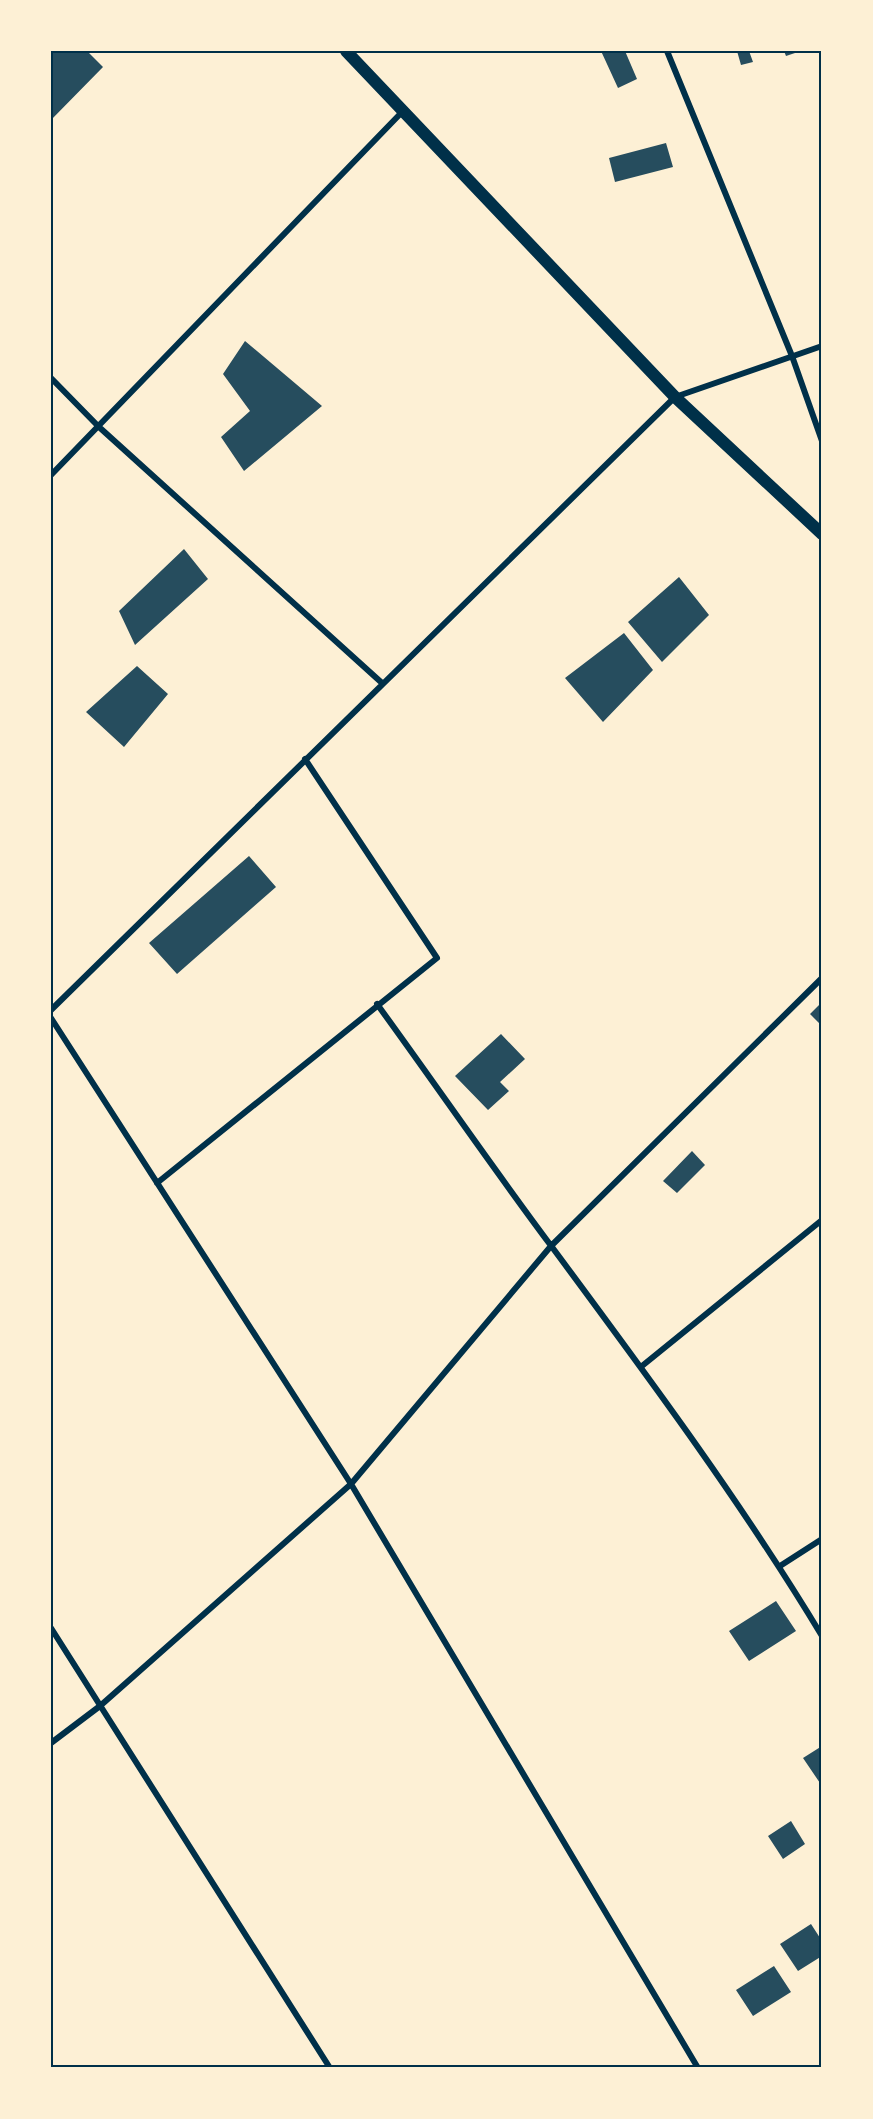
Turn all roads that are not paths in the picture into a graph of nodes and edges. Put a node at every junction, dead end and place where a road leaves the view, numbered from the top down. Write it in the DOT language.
graph roads {
  1 [pos="346,51"];
  2 [pos="667,51"];
  3 [pos="404,110"];
  4 [pos="822,346"];
  5 [pos="792,356"];
  6 [pos="51,378"];
  7 [pos="675,397"];
  8 [pos="99,427"];
  9 [pos="822,441"];
  10 [pos="51,475"];
  11 [pos="822,534"];
  12 [pos="382,683"];
  13 [pos="305,759"];
  14 [pos="822,978"];
  15 [pos="377,1004"];
  16 [pos="51,1010"];
  17 [pos="51,1018"];
  18 [pos="157,1183"];
  19 [pos="822,1220"];
  20 [pos="551,1246"];
  21 [pos="642,1366"];
  22 [pos="351,1484"];
  23 [pos="822,1539"];
  24 [pos="780,1566"];
  25 [pos="51,1628"];
  26 [pos="822,1635"];
  27 [pos="100,1706"];
  28 [pos="51,1743"];
  29 [pos="330,2068"];
  30 [pos="698,2068"];
  1 -- 3 [label="main road"];
  2 -- 5 [label="street"];
  3 -- 7 [label="main road"];
  3 -- 8 [label="street"];
  4 -- 5 [label="street"];
  5 -- 7 [label="street"];
  5 -- 9 [label="street"];
  6 -- 8 [label="street"];
  7 -- 11 [label="main road"];
  7 -- 12 [label="street"];
  8 -- 10 [label="street"];
  8 -- 12 [label="street"];
  12 -- 13 [label="street"];
  13 -- 15 [label="street"];
  13 -- 16 [label="street"];
  14 -- 20 [label="street"];
  15 -- 18 [label="street"];
  15 -- 20 [label="street"];
  17 -- 18 [label="street"];
  18 -- 22 [label="street"];
  19 -- 21 [label="street"];
  20 -- 21 [label="street"];
  20 -- 22 [label="street"];
  21 -- 24 [label="street"];
  22 -- 27 [label="street"];
  22 -- 30 [label="street"];
  23 -- 24 [label="street"];
  24 -- 26 [label="street"];
  25 -- 27 [label="street"];
  27 -- 28 [label="street"];
  27 -- 29 [label="street"];
}
